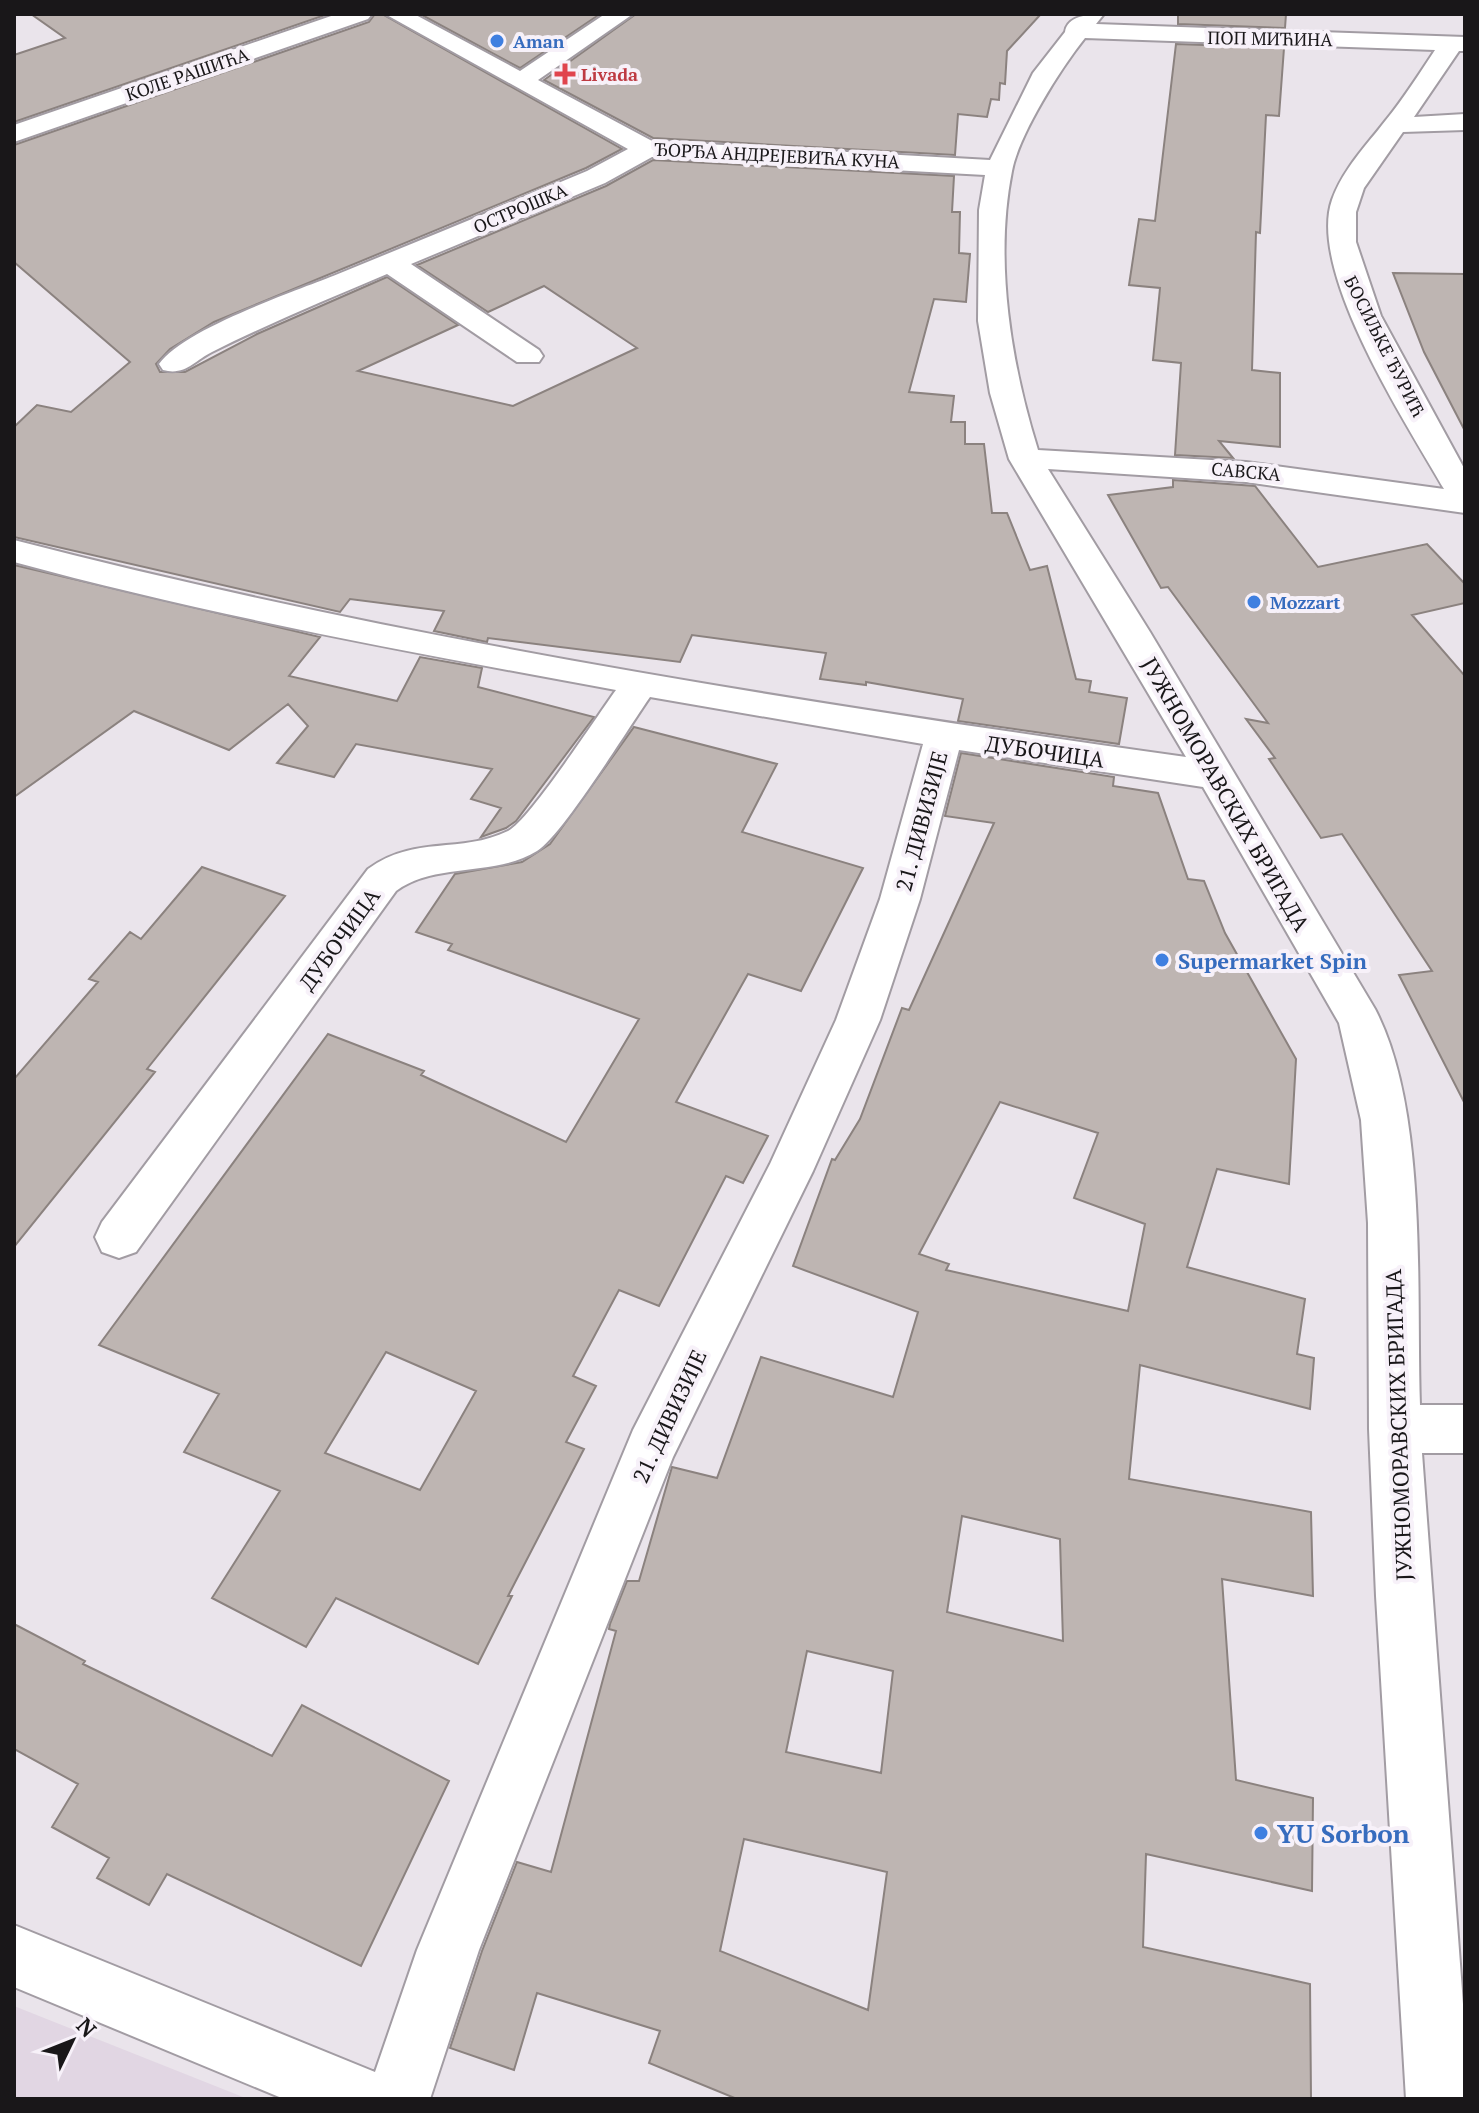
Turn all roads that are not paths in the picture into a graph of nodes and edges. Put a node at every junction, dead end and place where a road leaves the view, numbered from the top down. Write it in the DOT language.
graph roads {
  1 [pos="360,14"];
  2 [pos="397,14"];
  3 [pos="621,14"];
  4 [pos="1084,22"];
  5 [pos="1459,44"];
  6 [pos="521,81"];
  7 [pos="1465,122"];
  8 [pos="1396,125"];
  9 [pos="14,134"];
  10 [pos="647,149"];
  11 [pos="999,168"];
  12 [pos="390,263"];
  13 [pos="528,356"];
  14 [pos="174,364"];
  15 [pos="1025,459"];
  16 [pos="1465,500"];
  17 [pos="14,551"];
  18 [pos="640,683"];
  19 [pos="944,737"];
  20 [pos="1214,775"];
  21 [pos="119,1237"];
  22 [pos="1395,1429"];
  23 [pos="1465,1429"];
  24 [pos="14,1956"];
  25 [pos="362,2099"];
  26 [pos="398,2099"];
  27 [pos="1438,2099"];
  1 -- 9 [label="street, КОЛЕ РАШИЋА"];
  2 -- 6 [label="street, ЂОРЂА АНДРЕЈЕВИЋА КУНА"];
  3 -- 6 [label="street"];
  4 -- 5 [label="street, ПОП МИЋИНА"];
  4 -- 11 [label="street, ЈУЖНОМОРАВСКИХ БРИГАДА"];
  5 -- 8 [label="street, БОСИЉКЕ ЂУРИЋ"];
  6 -- 10 [label="street, ЂОРЂА АНДРЕЈЕВИЋА КУНА"];
  7 -- 8 [label="street"];
  8 -- 16 [label="street, БОСИЉКЕ ЂУРИЋ"];
  10 -- 11 [label="street, ЂОРЂА АНДРЕЈЕВИЋА КУНА"];
  10 -- 12 [label="street, ОСТРОШКА"];
  11 -- 15 [label="street, ЈУЖНОМОРАВСКИХ БРИГАДА"];
  12 -- 13 [label="street"];
  12 -- 14 [label="street, ОСТРОШКА"];
  15 -- 16 [label="street, САВСКА"];
  15 -- 20 [label="street, ЈУЖНОМОРАВСКИХ БРИГАДА"];
  17 -- 18 [label="street, ДУБОЧИЦА"];
  18 -- 19 [label="street, ДУБОЧИЦА"];
  18 -- 21 [label="street, ДУБОЧИЦА"];
  19 -- 20 [label="street, ДУБОЧИЦА"];
  19 -- 26 [label="street, 21. ДИВИЗИЈЕ"];
  20 -- 22 [label="street, ЈУЖНОМОРАВСКИХ БРИГАДА"];
  22 -- 23 [label="street"];
  22 -- 27 [label="street, ЈУЖНОМОРАВСКИХ БРИГАДА"];
  24 -- 25 [label="street"];
}
